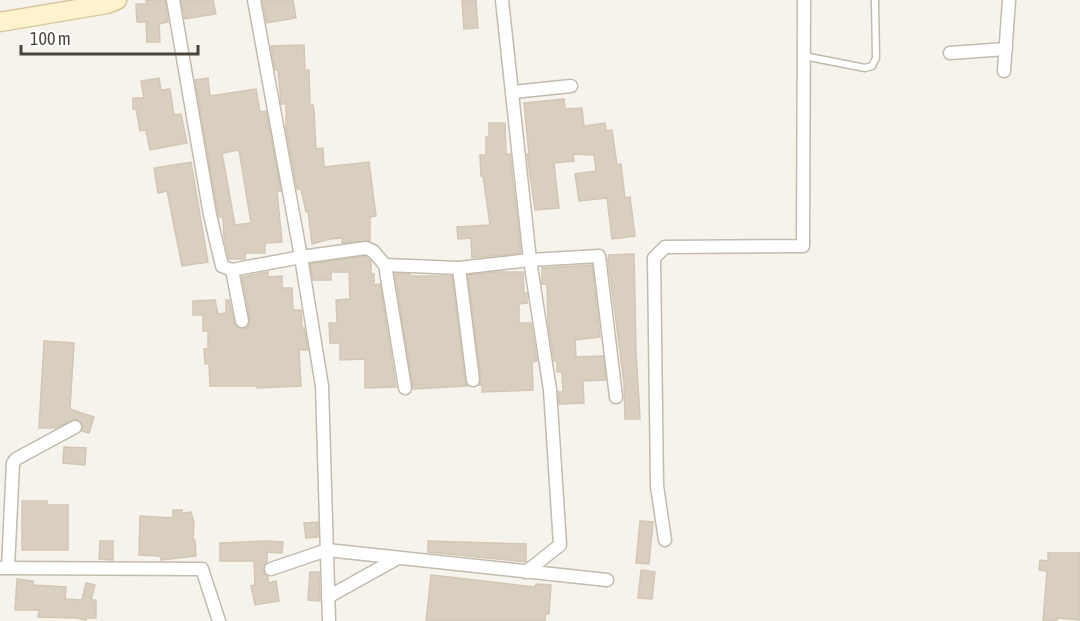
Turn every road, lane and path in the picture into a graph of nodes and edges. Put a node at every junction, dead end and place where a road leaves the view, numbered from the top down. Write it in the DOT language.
graph roads {
  1 [pos="117,0"];
  2 [pos="173,0"];
  3 [pos="254,0"];
  4 [pos="502,0"];
  5 [pos="804,0"];
  6 [pos="875,0"];
  7 [pos="1009,0"];
  8 [pos="0,22"];
  9 [pos="1006,49"];
  10 [pos="950,53"];
  11 [pos="804,56"];
  12 [pos="1004,71"];
  13 [pos="571,86"];
  14 [pos="513,92"];
  15 [pos="301,257"];
  16 [pos="530,260"];
  17 [pos="385,265"];
  18 [pos="459,268"];
  19 [pos="232,270"];
  20 [pos="242,321"];
  21 [pos="473,380"];
  22 [pos="405,388"];
  23 [pos="616,397"];
  24 [pos="75,428"];
  25 [pos="665,540"];
  26 [pos="327,550"];
  27 [pos="399,558"];
  28 [pos="4,568"];
  29 [pos="271,569"];
  30 [pos="526,572"];
  31 [pos="607,580"];
  32 [pos="328,597"];
  33 [pos="219,621"];
  34 [pos="329,621"];
  1 -- 8 [label="street"];
  2 -- 19 [label="street"];
  3 -- 15 [label="street"];
  4 -- 14 [label="street"];
  5 -- 11 [label="street"];
  6 -- 11 [label="lane"];
  7 -- 9 [label="street"];
  9 -- 10 [label="street"];
  9 -- 12 [label="street"];
  11 -- 25 [label="street"];
  13 -- 14 [label="street"];
  14 -- 16 [label="street"];
  15 -- 17 [label="street"];
  15 -- 19 [label="street"];
  15 -- 26 [label="street"];
  16 -- 18 [label="street"];
  16 -- 23 [label="street"];
  16 -- 30 [label="street"];
  17 -- 18 [label="street"];
  17 -- 22 [label="street"];
  18 -- 21 [label="street"];
  19 -- 20 [label="street"];
  24 -- 28 [label="street"];
  26 -- 27 [label="street"];
  26 -- 29 [label="street"];
  26 -- 32 [label="street"];
  27 -- 30 [label="street"];
  27 -- 32 [label="street"];
  28 -- 33 [label="street"];
  30 -- 31 [label="street"];
  32 -- 34 [label="street"];
}
